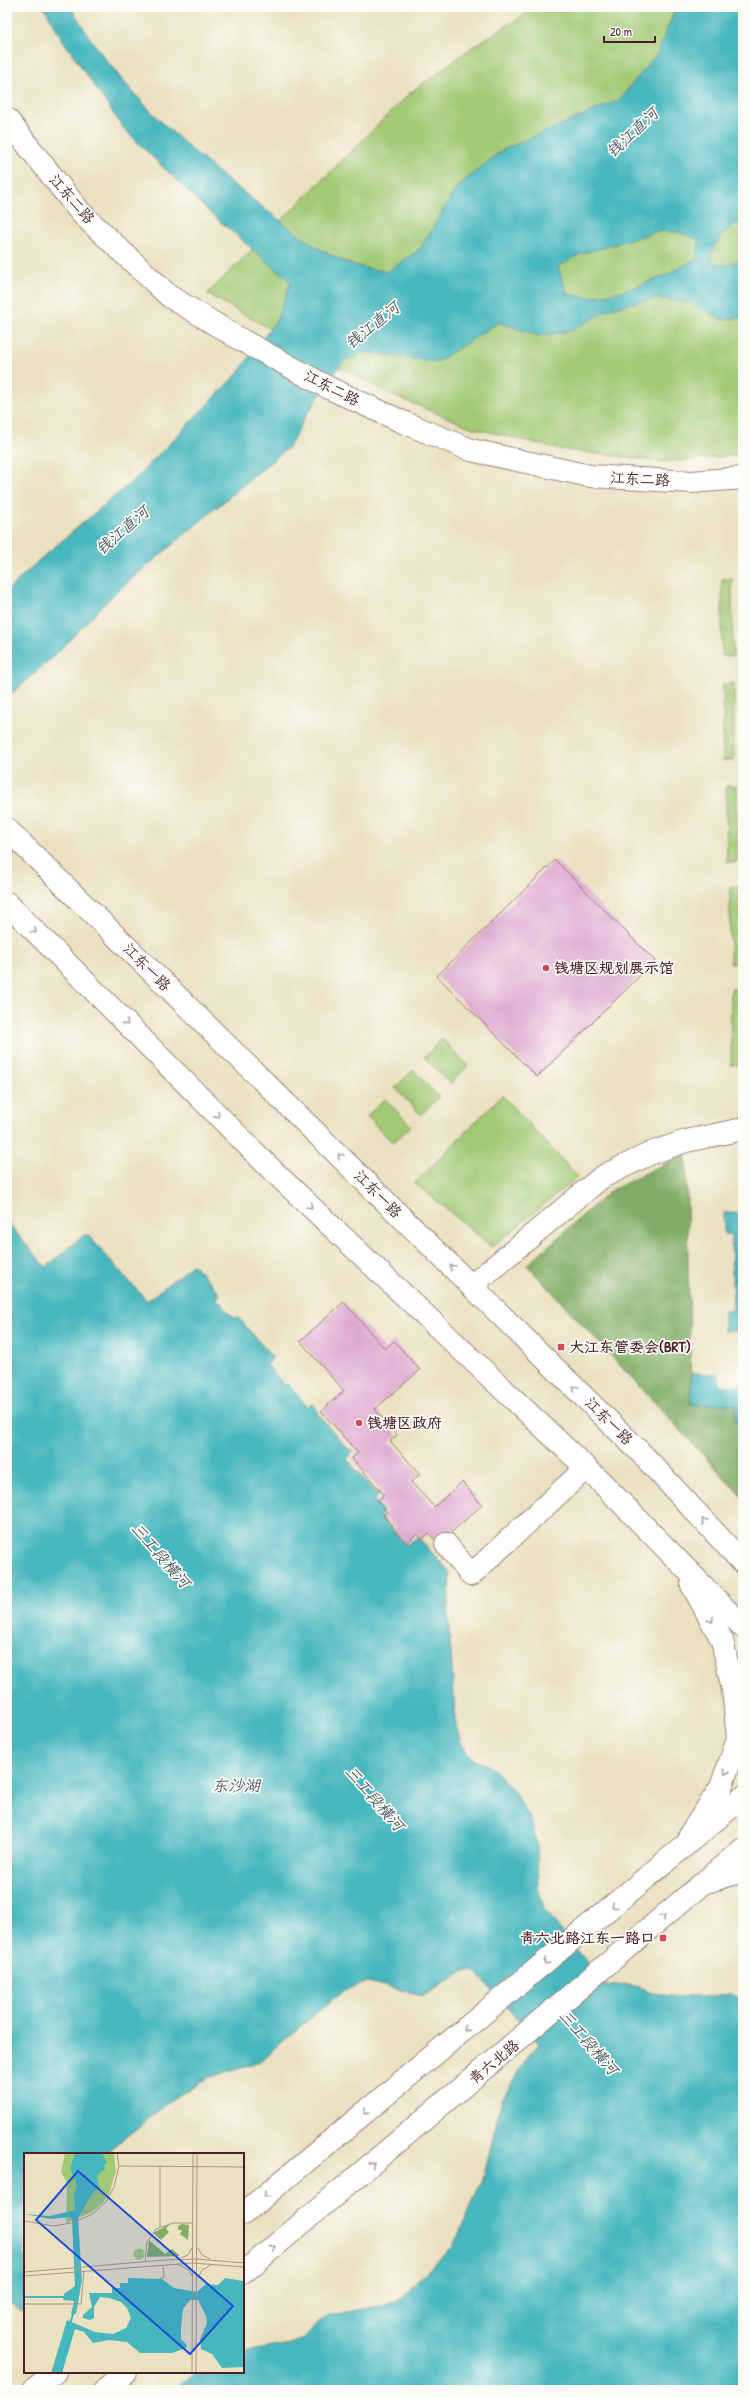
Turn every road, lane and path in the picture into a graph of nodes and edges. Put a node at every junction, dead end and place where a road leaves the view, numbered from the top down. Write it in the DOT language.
graph roads {
  1 [pos="7,119"];
  2 [pos="743,478"];
  3 [pos="7,829"];
  4 [pos="7,903"];
  5 [pos="743,1130"];
  6 [pos="471,1286"];
  7 [pos="586,1468"];
  8 [pos="446,1544"];
  9 [pos="739,1557"];
  10 [pos="679,1562"];
  11 [pos="743,1628"];
  12 [pos="743,1797"];
  13 [pos="743,1849"];
  14 [pos="676,1854"];
  15 [pos="743,1871"];
  16 [pos="703,1883"];
  17 [pos="244,2213"];
  18 [pos="244,2272"];
  19 [pos="54,2373"];
  20 [pos="125,2373"];
  21 [pos="33,2390"];
  22 [pos="105,2390"];
  1 -- 2 [label="main road, 江东二路"];
  6 -- 3 [label="main road, 江东一路, one-way"];
  4 -- 7 [label="main road, one-way"];
  5 -- 6 [label="main road"];
  9 -- 6 [label="main road, 江东一路, one-way"];
  7 -- 8 [label="main road"];
  7 -- 10 [label="main road"];
  10 -- 11 [label="main road"];
  10 -- 14 [label="main road, one-way"];
  12 -- 14 [label="main road"];
  13 -- 16 [label="main road, 青六北路"];
  14 -- 17 [label="main road, one-way"];
  15 -- 16 [label="main road"];
  18 -- 16 [label="main road, 青六北路, one-way"];
  19 -- 21 [label="main road"];
  20 -- 22 [label="main road"];
}
